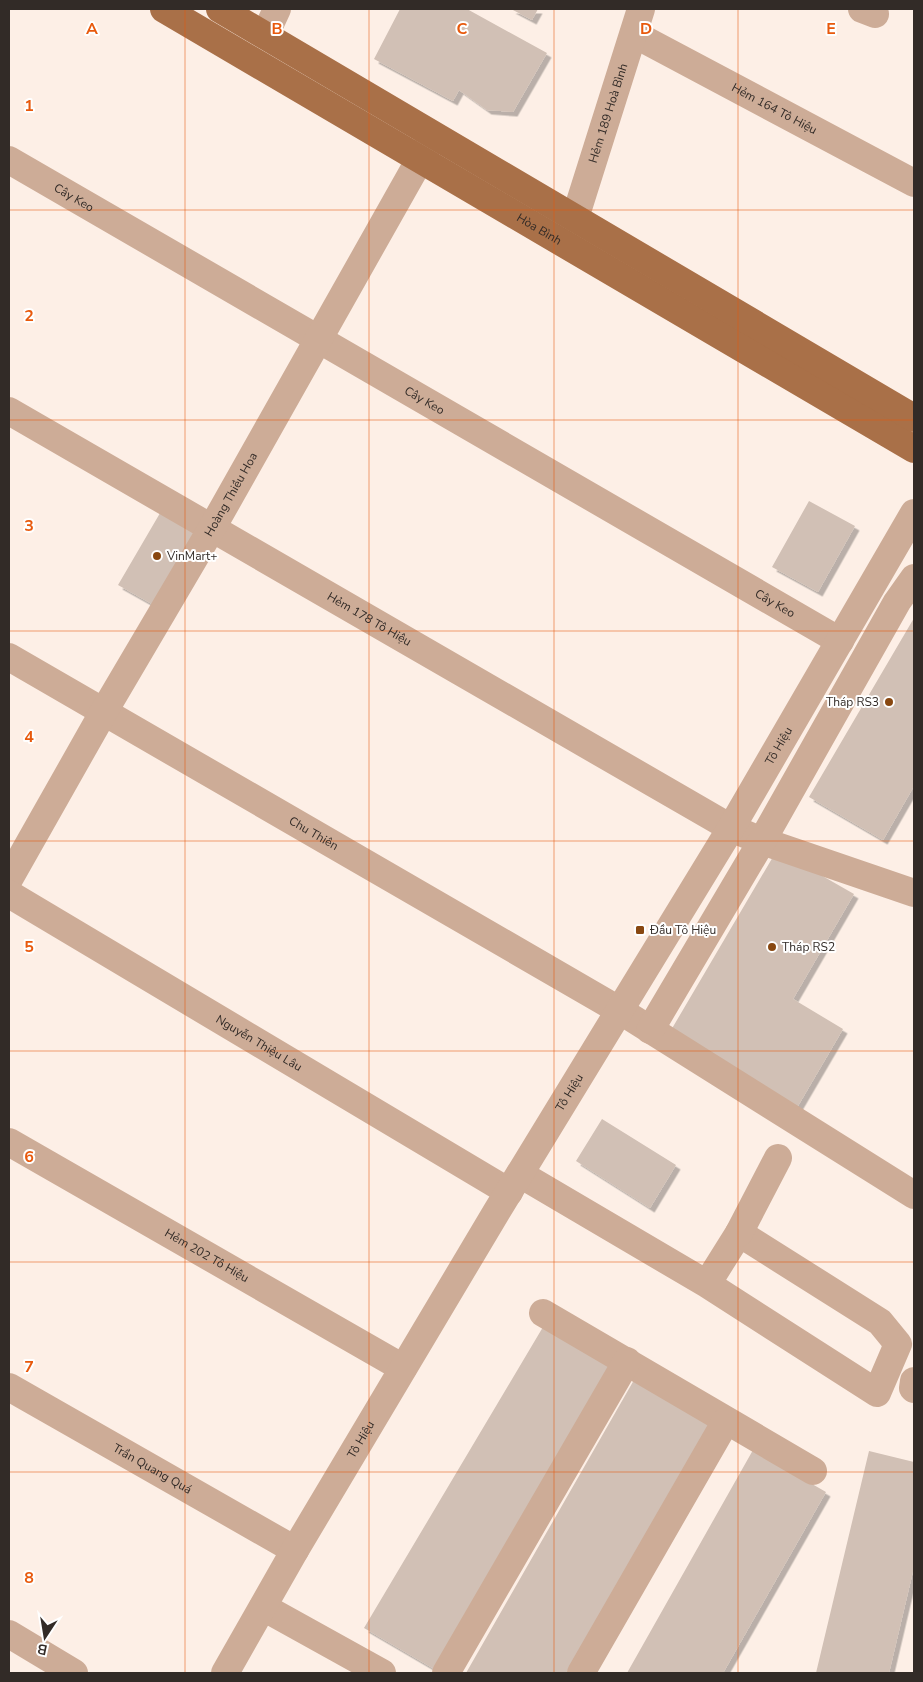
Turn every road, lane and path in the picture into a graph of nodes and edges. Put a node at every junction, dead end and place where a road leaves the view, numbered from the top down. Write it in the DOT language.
graph roads {
  1 [pos="164,9"];
  2 [pos="220,9"];
  3 [pos="277,9"];
  4 [pos="638,22"];
  5 [pos="265,35"];
  6 [pos="434,135"];
  7 [pos="420,158"];
  8 [pos="9,160"];
  9 [pos="914,183"];
  10 [pos="575,218"];
  11 [pos="317,339"];
  12 [pos="9,411"];
  13 [pos="914,418"];
  14 [pos="914,449"];
  15 [pos="914,513"];
  16 [pos="212,528"];
  17 [pos="914,578"];
  18 [pos="840,642"];
  19 [pos="9,657"];
  20 [pos="103,713"];
  21 [pos="731,828"];
  22 [pos="762,841"];
  23 [pos="9,879"];
  24 [pos="914,893"];
  25 [pos="9,894"];
  26 [pos="619,1010"];
  27 [pos="650,1030"];
  28 [pos="9,1142"];
  29 [pos="778,1158"];
  30 [pos="514,1183"];
  31 [pos="914,1194"];
  32 [pos="739,1233"];
  33 [pos="707,1284"];
  34 [pos="543,1313"];
  35 [pos="627,1361"];
  36 [pos="403,1368"];
  37 [pos="914,1381"];
  38 [pos="9,1387"];
  39 [pos="914,1389"];
  40 [pos="726,1420"];
  41 [pos="813,1471"];
  42 [pos="295,1550"];
  43 [pos="263,1607"];
  44 [pos="9,1634"];
  45 [pos="74,1673"];
  46 [pos="225,1673"];
  47 [pos="382,1673"];
  48 [pos="446,1673"];
  49 [pos="581,1673"];
  1 -- 7 [label="main road, Hòa Bình"];
  2 -- 5 [label="main road"];
  3 -- 5 [label="street"];
  4 -- 9 [label="street, Hẻm 164 Tô Hiệu"];
  4 -- 10 [label="street, Hẻm 189 Hoà Bình"];
  5 -- 6 [label="main road"];
  6 -- 7 [label="street, Hoàng Thiều Hoa"];
  6 -- 10 [label="main road"];
  7 -- 11 [label="street, Hoàng Thiều Hoa"];
  7 -- 14 [label="main road, Hòa Bình"];
  8 -- 11 [label="street, Cây Keo"];
  10 -- 13 [label="main road"];
  11 -- 16 [label="street, Hoàng Thiều Hoa"];
  11 -- 18 [label="street, Cây Keo"];
  12 -- 16 [label="street, Hẻm 178 Tô Hiệu"];
  15 -- 18 [label="street, Tô Hiệu"];
  16 -- 20 [label="street, Hoàng Thiều Hoa"];
  16 -- 21 [label="street, Hẻm 178 Tô Hiệu"];
  17 -- 22 [label="street"];
  18 -- 21 [label="street, Tô Hiệu"];
  19 -- 20 [label="street, Chu Thiên"];
  20 -- 23 [label="street, Hoàng Thiều Hoa"];
  20 -- 26 [label="street, Chu Thiên"];
  21 -- 22 [label="street, Hẻm 178 Tô Hiệu"];
  21 -- 26 [label="street, Tô Hiệu"];
  22 -- 24 [label="street, Hẻm 178 Tô Hiệu"];
  22 -- 27 [label="street"];
  25 -- 30 [label="street, Nguyễn Thiệu Lâu"];
  26 -- 27 [label="street, Chu Thiên"];
  26 -- 30 [label="street, Tô Hiệu"];
  27 -- 31 [label="street, Chu Thiên"];
  28 -- 36 [label="street, Hẻm 202 Tô Hiệu"];
  29 -- 32 [label="street"];
  30 -- 33 [label="street, Nguyễn Thiệu Lâu"];
  30 -- 36 [label="street, Tô Hiệu"];
  32 -- 33 [label="street"];
  32 -- 33 [label="street, Nguyễn Thiệu Lâu"];
  34 -- 35 [label="street"];
  35 -- 40 [label="street"];
  35 -- 48 [label="street"];
  36 -- 42 [label="street, Tô Hiệu"];
  37 -- 39 [label="street"];
  38 -- 42 [label="street, Trần Quang Quá"];
  40 -- 41 [label="street"];
  40 -- 49 [label="street"];
  42 -- 43 [label="street, Tô Hiệu"];
  43 -- 46 [label="street, Tô Hiệu"];
  43 -- 47 [label="street"];
  44 -- 45 [label="street"];
}
